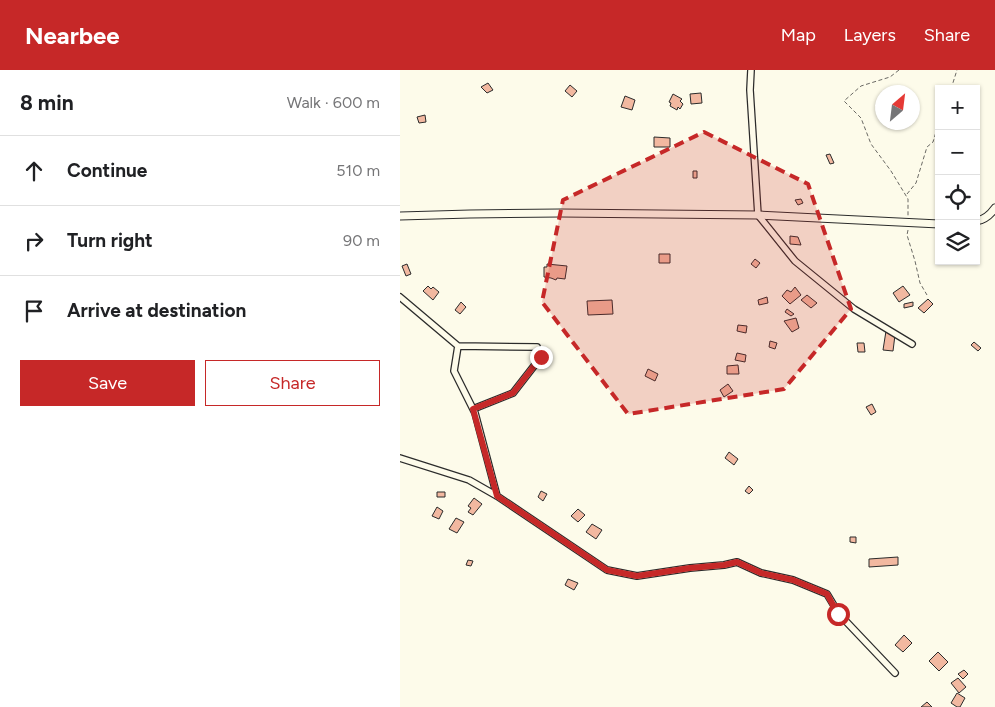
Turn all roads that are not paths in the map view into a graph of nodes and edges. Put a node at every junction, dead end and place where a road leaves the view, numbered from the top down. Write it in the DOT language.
graph roads {
  1 [pos="751,70"];
  2 [pos="995,208"];
  3 [pos="758,215"];
  4 [pos="400,216"];
  5 [pos="980,220"];
  6 [pos="935,224"];
  7 [pos="400,297"];
  8 [pos="912,344"];
  9 [pos="458,346"];
  10 [pos="537,347"];
  11 [pos="541,357"];
  12 [pos="473,409"];
  13 [pos="400,458"];
  14 [pos="497,496"];
  15 [pos="895,673"];
  1 -- 3 [label="street"];
  2 -- 5 [label="street"];
  3 -- 4 [label="street"];
  3 -- 6 [label="street"];
  3 -- 8 [label="street"];
  7 -- 9 [label="street"];
  9 -- 10 [label="street"];
  9 -- 12 [label="street"];
  11 -- 12 [label="street"];
  12 -- 14 [label="street"];
  13 -- 14 [label="street"];
  14 -- 15 [label="street"];
}
